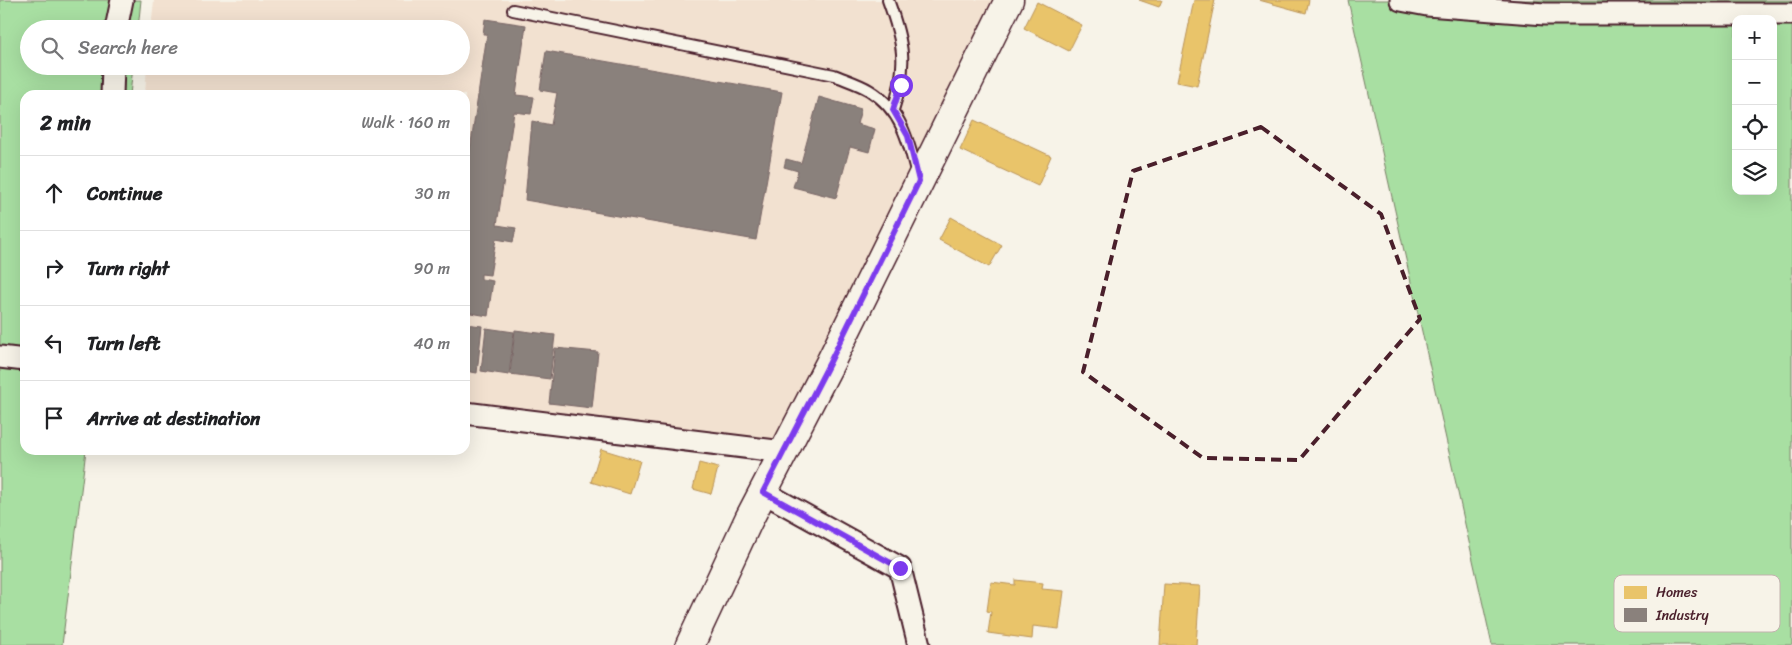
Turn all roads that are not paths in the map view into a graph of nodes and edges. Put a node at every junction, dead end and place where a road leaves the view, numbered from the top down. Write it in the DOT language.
graph roads {
  1 [pos="122,0"];
  2 [pos="888,0"];
  3 [pos="1009,0"];
  4 [pos="1401,0"];
  5 [pos="513,10"];
  6 [pos="1792,14"];
  7 [pos="118,20"];
  8 [pos="113,75"];
  9 [pos="112,90"];
  10 [pos="893,110"];
  11 [pos="919,181"];
  12 [pos="0,357"];
  13 [pos="20,359"];
  14 [pos="470,414"];
  15 [pos="784,452"];
  16 [pos="763,492"];
  17 [pos="690,645"];
  18 [pos="919,645"];
  1 -- 7 [label="street"];
  2 -- 10 [label="lane"];
  3 -- 11 [label="street"];
  4 -- 6 [label="street"];
  5 -- 10 [label="lane"];
  8 -- 9 [label="street"];
  10 -- 11 [label="lane"];
  11 -- 15 [label="street"];
  12 -- 13 [label="street"];
  14 -- 15 [label="street"];
  15 -- 16 [label="street"];
  16 -- 17 [label="street"];
  16 -- 18 [label="street"];
}
